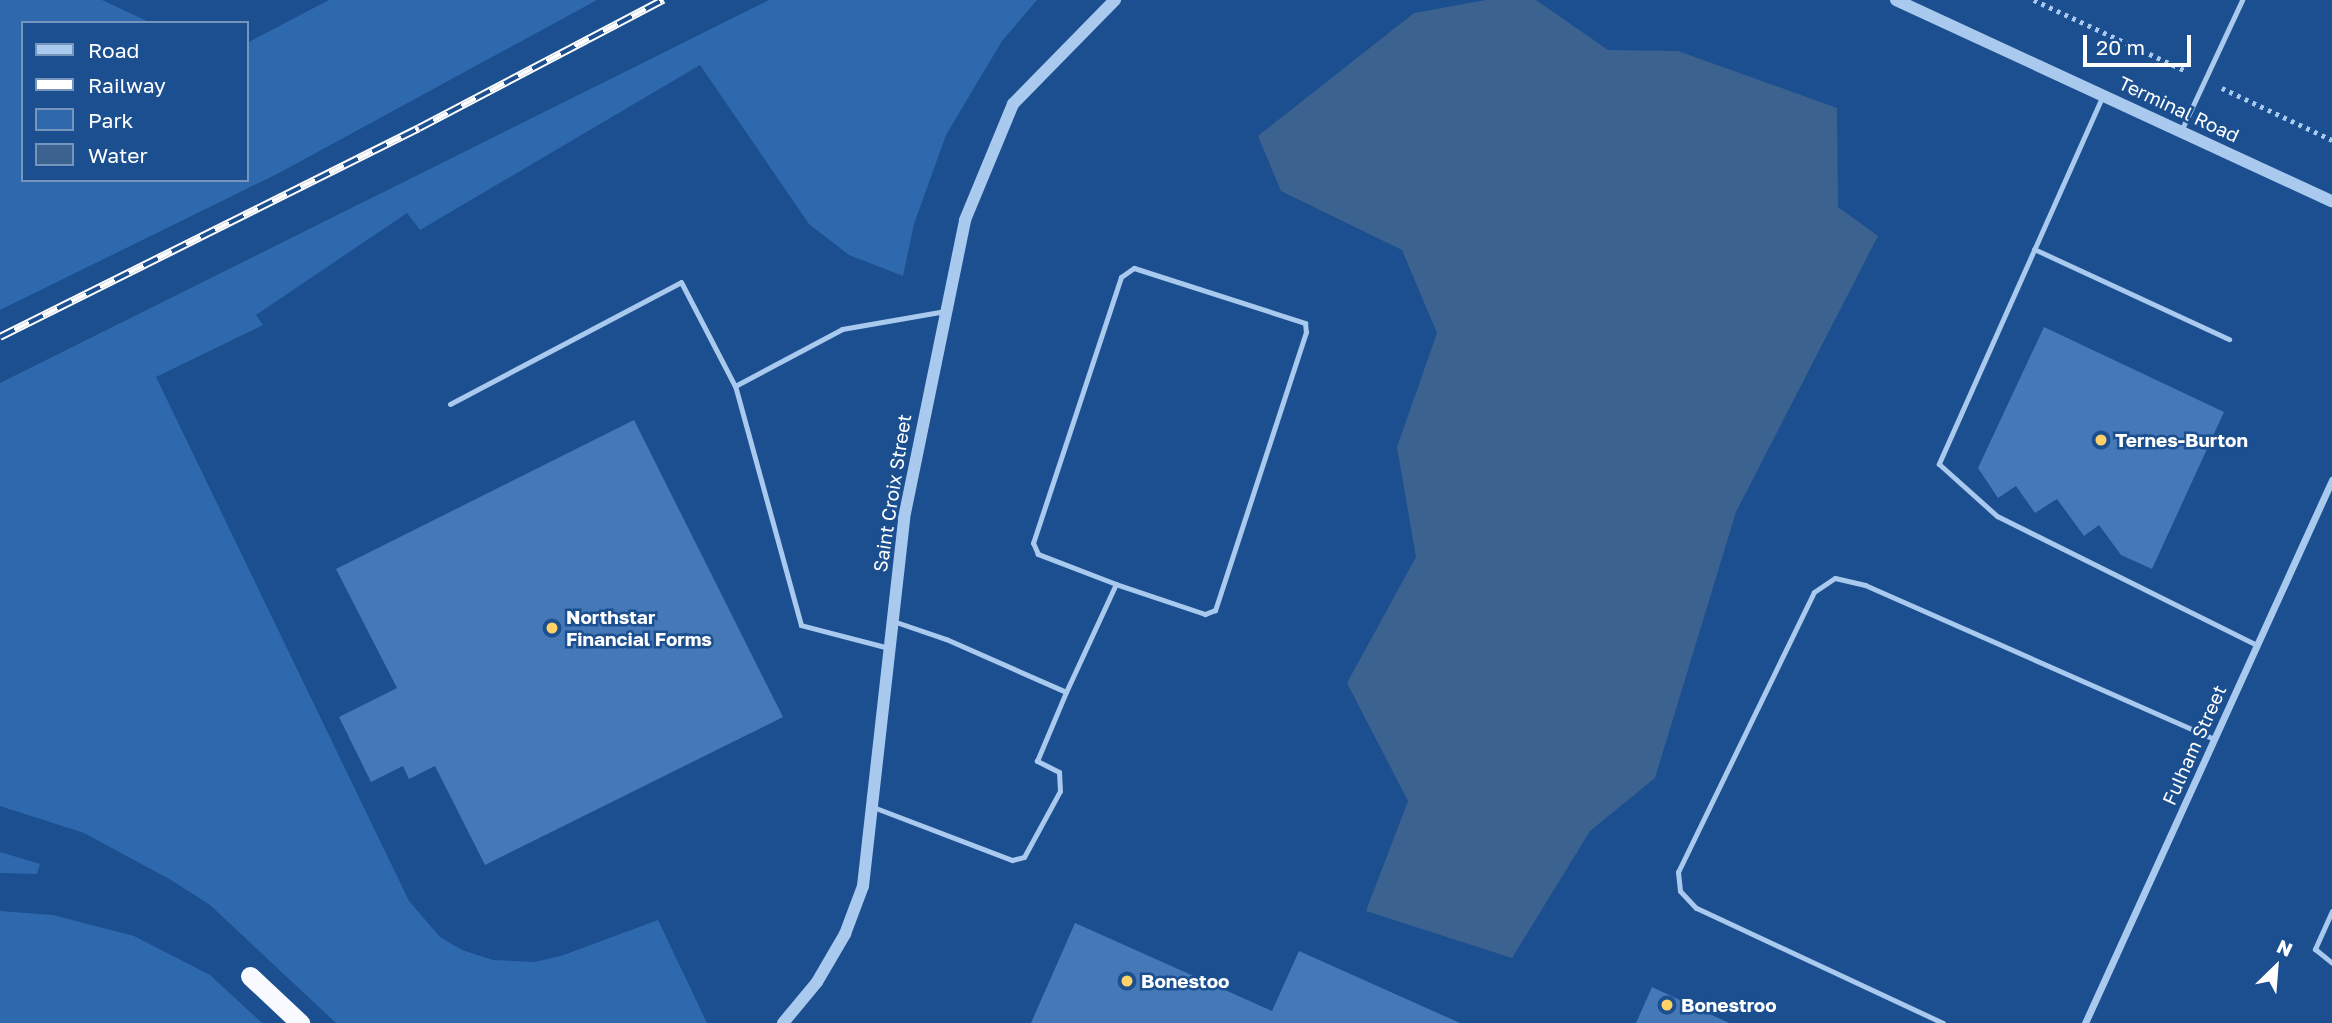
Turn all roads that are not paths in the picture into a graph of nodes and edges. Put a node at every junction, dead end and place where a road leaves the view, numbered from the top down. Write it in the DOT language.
graph roads {
  1 [pos="1115,0"];
  2 [pos="1896,0"];
  3 [pos="2242,0"];
  4 [pos="2103,95"];
  5 [pos="2181,131"];
  6 [pos="2332,201"];
  7 [pos="2034,249"];
  8 [pos="945,311"];
  9 [pos="2229,339"];
  10 [pos="735,386"];
  11 [pos="450,404"];
  12 [pos="2332,480"];
  13 [pos="1116,584"];
  14 [pos="893,621"];
  15 [pos="2257,645"];
  16 [pos="890,648"];
  17 [pos="1066,692"];
  18 [pos="2214,739"];
  19 [pos="873,807"];
  20 [pos="2332,911"];
  21 [pos="2332,963"];
  22 [pos="250,976"];
  23 [pos="300,1023"];
  24 [pos="783,1023"];
  25 [pos="1943,1023"];
  26 [pos="2085,1023"];
  1 -- 8 [label="street, Saint Croix Street"];
  2 -- 4 [label="street, Terminal Road"];
  3 -- 5 [label="lane"];
  4 -- 5 [label="street, Terminal Road"];
  4 -- 7 [label="lane"];
  5 -- 6 [label="street, Terminal Road"];
  7 -- 9 [label="lane"];
  7 -- 15 [label="lane"];
  8 -- 10 [label="lane"];
  8 -- 14 [label="street, Saint Croix Street"];
  10 -- 11 [label="lane"];
  10 -- 16 [label="lane"];
  12 -- 15 [label="street, Fulham Street"];
  13 -- 13 [label="lane"];
  13 -- 17 [label="lane"];
  14 -- 16 [label="street, Saint Croix Street"];
  14 -- 17 [label="lane"];
  15 -- 18 [label="street, Fulham Street"];
  16 -- 19 [label="street, Saint Croix Street"];
  17 -- 19 [label="lane"];
  18 -- 25 [label="lane"];
  18 -- 26 [label="street, Fulham Street"];
  19 -- 24 [label="street, Saint Croix Street"];
  20 -- 21 [label="lane"];
  22 -- 23 [label="highway"];
}
